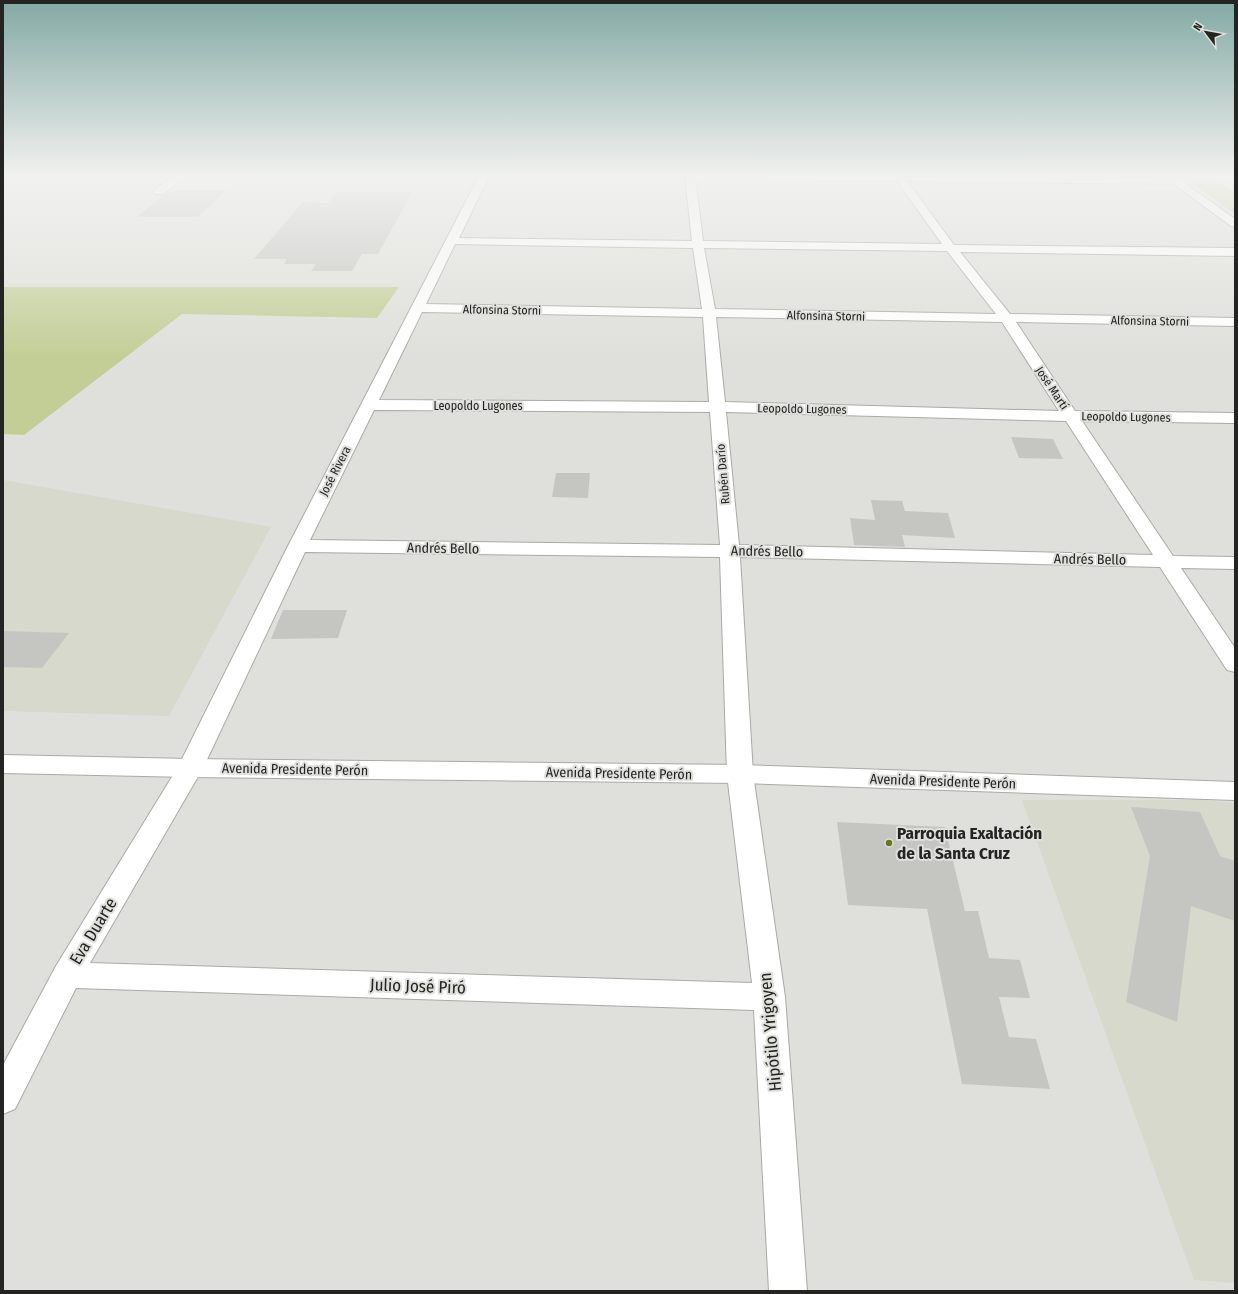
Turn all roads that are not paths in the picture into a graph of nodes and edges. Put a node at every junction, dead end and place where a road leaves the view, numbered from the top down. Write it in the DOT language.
graph roads {
  1 [pos="453,236"];
  2 [pos="697,236"];
  3 [pos="942,236"];
  4 [pos="451,241"];
  5 [pos="698,244"];
  6 [pos="950,248"];
  7 [pos="1235,252"];
  8 [pos="417,308"];
  9 [pos="709,314"];
  10 [pos="1006,318"];
  11 [pos="1235,322"];
  12 [pos="369,405"];
  13 [pos="717,407"];
  14 [pos="1071,416"];
  15 [pos="1235,418"];
  16 [pos="298,546"];
  17 [pos="730,551"];
  18 [pos="1166,560"];
  19 [pos="1235,562"];
  20 [pos="1235,665"];
  21 [pos="3,764"];
  22 [pos="190,768"];
  23 [pos="740,774"];
  24 [pos="1235,791"];
  25 [pos="67,975"];
  26 [pos="769,997"];
  27 [pos="3,1098"];
  28 [pos="788,1291"];
  1 -- 4 [label="main road, José Rivera"];
  2 -- 5 [label="main road, Rubén Darío"];
  3 -- 6 [label="main road, José Martí"];
  4 -- 5 [label="main road"];
  4 -- 8 [label="main road, José Rivera"];
  5 -- 6 [label="main road"];
  5 -- 9 [label="main road, Rubén Darío"];
  6 -- 7 [label="main road"];
  6 -- 10 [label="main road, José Martí"];
  8 -- 9 [label="main road, Alfonsina Storni"];
  8 -- 12 [label="main road, José Rivera"];
  9 -- 10 [label="main road, Alfonsina Storni"];
  9 -- 13 [label="main road, Rubén Darío"];
  10 -- 11 [label="main road, Alfonsina Storni"];
  10 -- 14 [label="main road, José Martí"];
  12 -- 13 [label="main road, Leopoldo Lugones"];
  12 -- 16 [label="main road, José Rivera"];
  13 -- 14 [label="main road, Leopoldo Lugones"];
  13 -- 17 [label="main road, Rubén Darío"];
  14 -- 15 [label="main road, Leopoldo Lugones"];
  14 -- 18 [label="main road, José Martí"];
  16 -- 17 [label="main road, Andrés Bello"];
  16 -- 22 [label="main road, José Rivera"];
  17 -- 18 [label="main road, Andrés Bello"];
  17 -- 23 [label="main road, Rubén Darío"];
  18 -- 19 [label="main road, Andrés Bello"];
  18 -- 20 [label="main road, José Martí"];
  21 -- 22 [label="main road, Avenida Presidente Perón"];
  22 -- 23 [label="main road, Avenida Presidente Perón"];
  22 -- 25 [label="main road, Eva Duarte"];
  23 -- 24 [label="main road, Avenida Presidente Perón"];
  23 -- 26 [label="main road, Hipótilo Yrigoyen"];
  25 -- 26 [label="main road, Julio José Piró"];
  25 -- 27 [label="main road, Eva Duarte"];
  26 -- 28 [label="main road, Hipótilo Yrigoyen"];
}
